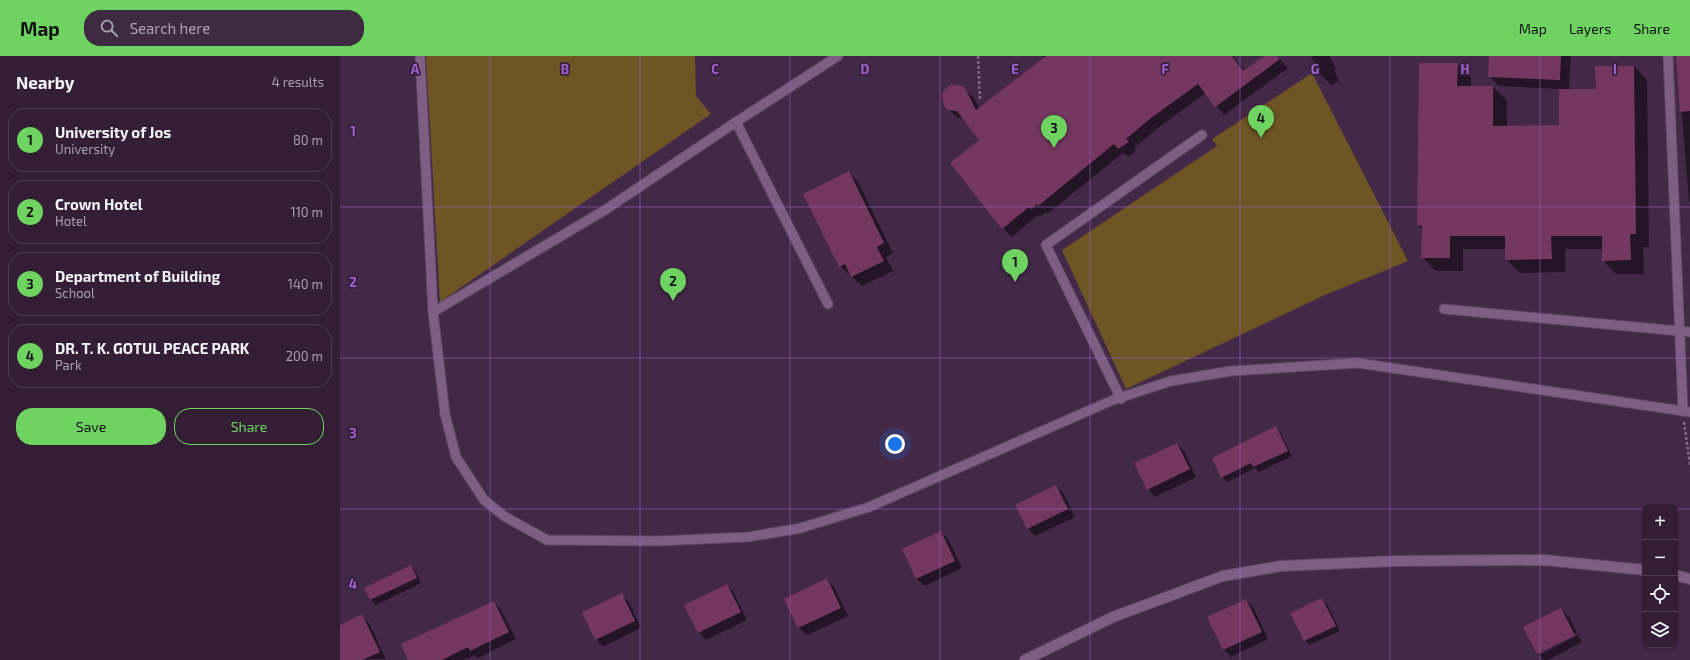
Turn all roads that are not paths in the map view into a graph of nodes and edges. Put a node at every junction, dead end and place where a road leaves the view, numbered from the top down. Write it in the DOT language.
graph roads {
  1 [pos="420,56"];
  2 [pos="838,56"];
  3 [pos="1668,56"];
  4 [pos="736,122"];
  5 [pos="1202,135"];
  6 [pos="828,304"];
  7 [pos="1444,309"];
  8 [pos="433,312"];
  9 [pos="1680,331"];
  10 [pos="1690,332"];
  11 [pos="1121,399"];
  12 [pos="1686,412"];
  13 [pos="1642,570"];
  14 [pos="1678,576"];
  15 [pos="1690,579"];
  16 [pos="1026,660"];
  1 -- 8 [label="lane"];
  2 -- 4 [label="lane"];
  3 -- 9 [label="lane"];
  4 -- 6 [label="lane"];
  4 -- 8 [label="lane"];
  5 -- 11 [label="lane"];
  7 -- 9 [label="lane"];
  8 -- 11 [label="lane"];
  9 -- 10 [label="lane"];
  9 -- 12 [label="lane"];
  11 -- 12 [label="lane"];
  13 -- 16 [label="street"];
  14 -- 15 [label="street"];
}
